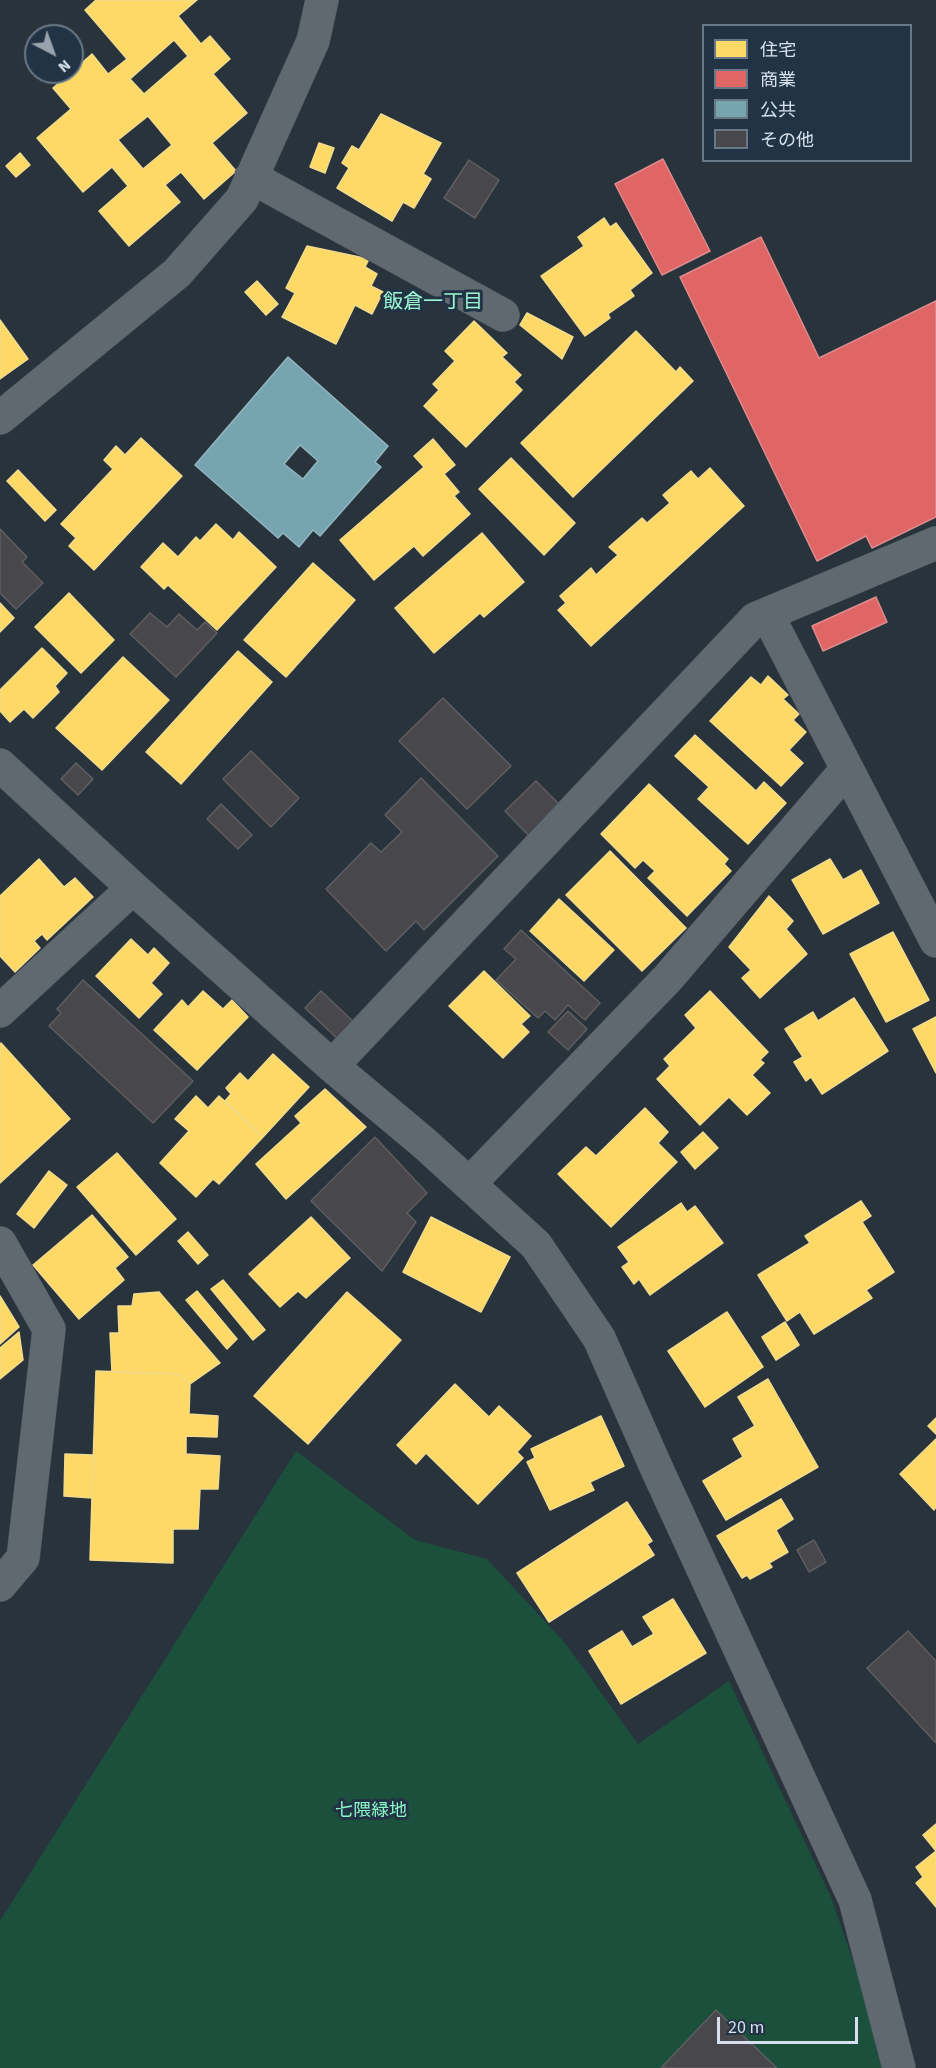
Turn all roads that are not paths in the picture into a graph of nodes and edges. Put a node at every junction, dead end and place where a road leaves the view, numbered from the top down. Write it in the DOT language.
graph roads {
  1 [pos="322,0"];
  2 [pos="251,177"];
  3 [pos="503,315"];
  4 [pos="0,418"];
  5 [pos="936,543"];
  6 [pos="767,614"];
  7 [pos="0,765"];
  8 [pos="847,769"];
  9 [pos="133,888"];
  10 [pos="936,941"];
  11 [pos="0,1011"];
  12 [pos="332,1066"];
  13 [pos="469,1184"];
  14 [pos="0,1243"];
  15 [pos="0,1586"];
  16 [pos="899,2068"];
  1 -- 2 [label="street"];
  2 -- 3 [label="street"];
  2 -- 4 [label="street"];
  5 -- 6 [label="street"];
  6 -- 8 [label="street"];
  6 -- 12 [label="street"];
  7 -- 9 [label="street"];
  8 -- 10 [label="street"];
  8 -- 13 [label="street"];
  9 -- 11 [label="street"];
  9 -- 12 [label="street"];
  12 -- 13 [label="street"];
  13 -- 16 [label="street"];
  14 -- 15 [label="street"];
}
